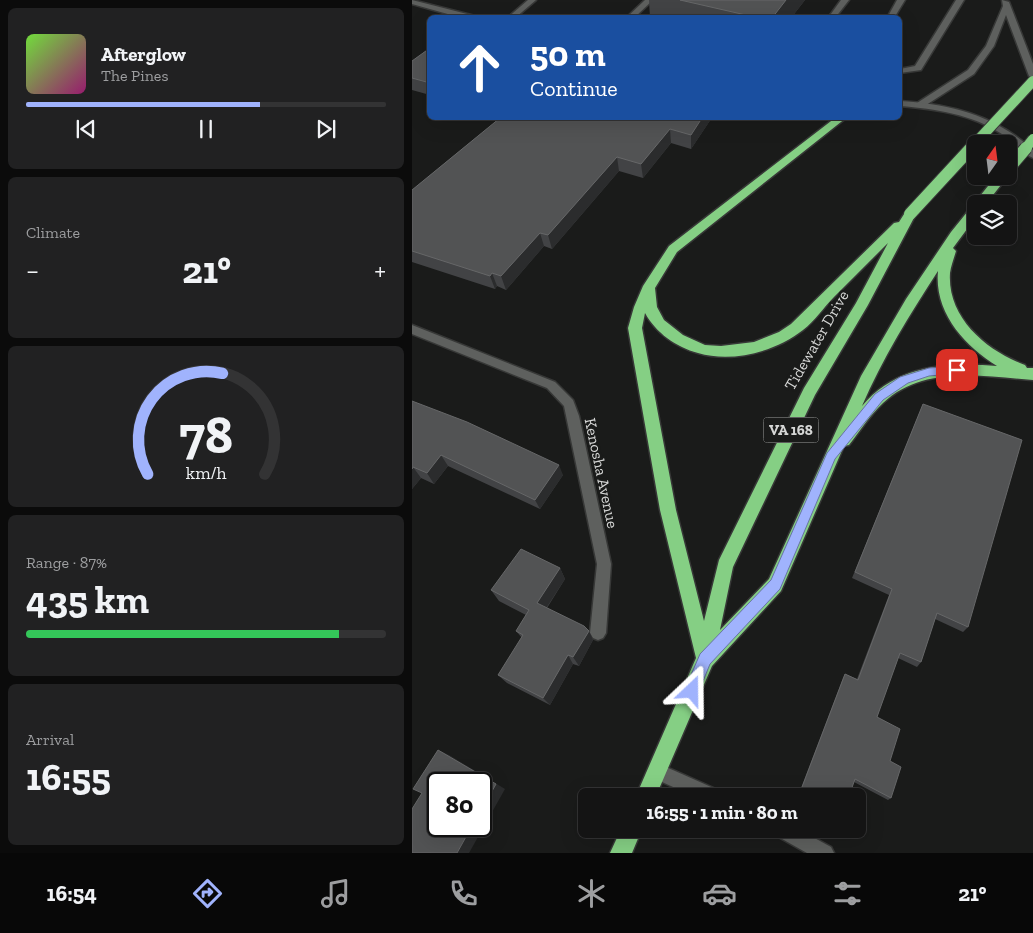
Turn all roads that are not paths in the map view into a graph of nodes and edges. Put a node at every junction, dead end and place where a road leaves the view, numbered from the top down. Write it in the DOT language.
graph roads {
  1 [pos="532,0"];
  2 [pos="648,0"];
  3 [pos="845,0"];
  4 [pos="901,0"];
  5 [pos="960,0"];
  6 [pos="412,2"];
  7 [pos="1005,3"];
  8 [pos="461,15"];
  9 [pos="514,15"];
  10 [pos="632,15"];
  11 [pos="833,15"];
  12 [pos="892,15"];
  13 [pos="902,71"];
  14 [pos="1032,76"];
  15 [pos="1032,81"];
  16 [pos="902,104"];
  17 [pos="920,105"];
  18 [pos="838,120"];
  19 [pos="1032,139"];
  20 [pos="1032,155"];
  21 [pos="1017,158"];
  22 [pos="995,185"];
  23 [pos="987,195"];
  24 [pos="910,214"];
  25 [pos="967,220"];
  26 [pos="955,235"];
  27 [pos="649,290"];
  28 [pos="412,329"];
  29 [pos="1032,373"];
  30 [pos="831,456"];
  31 [pos="598,633"];
  32 [pos="705,659"];
  33 [pos="657,771"];
  34 [pos="650,788"];
  35 [pos="694,788"];
  36 [pos="628,838"];
  37 [pos="798,838"];
  38 [pos="621,853"];
  39 [pos="825,853"];
  1 -- 9 [label="street"];
  2 -- 10 [label="street"];
  3 -- 11 [label="street"];
  4 -- 12 [label="street"];
  5 -- 13 [label="street"];
  6 -- 8 [label="street"];
  7 -- 14 [label="street"];
  7 -- 17 [label="street"];
  15 -- 24 [label="highway, Tidewater Drive / VA 168, bridge"];
  16 -- 17 [label="street"];
  17 -- 20 [label="street"];
  18 -- 27 [label="highway"];
  19 -- 21 [label="highway, bridge"];
  22 -- 23 [label="highway"];
  24 -- 27 [label="highway"];
  24 -- 32 [label="highway, Tidewater Drive / VA 168"];
  25 -- 26 [label="highway, Tidewater Drive / VA 168"];
  26 -- 29 [label="highway"];
  26 -- 30 [label="highway, Tidewater Drive / VA 168"];
  27 -- 32 [label="highway"];
  28 -- 31 [label="street, Kenosha Avenue"];
  29 -- 30 [label="highway"];
  30 -- 32 [label="highway, Tidewater Drive / VA 168"];
  32 -- 33 [label="highway, Tidewater Drive / VA 168"];
  33 -- 34 [label="highway, Tidewater Drive / VA 168"];
  33 -- 35 [label="street"];
  36 -- 38 [label="highway"];
  37 -- 39 [label="street"];
}
